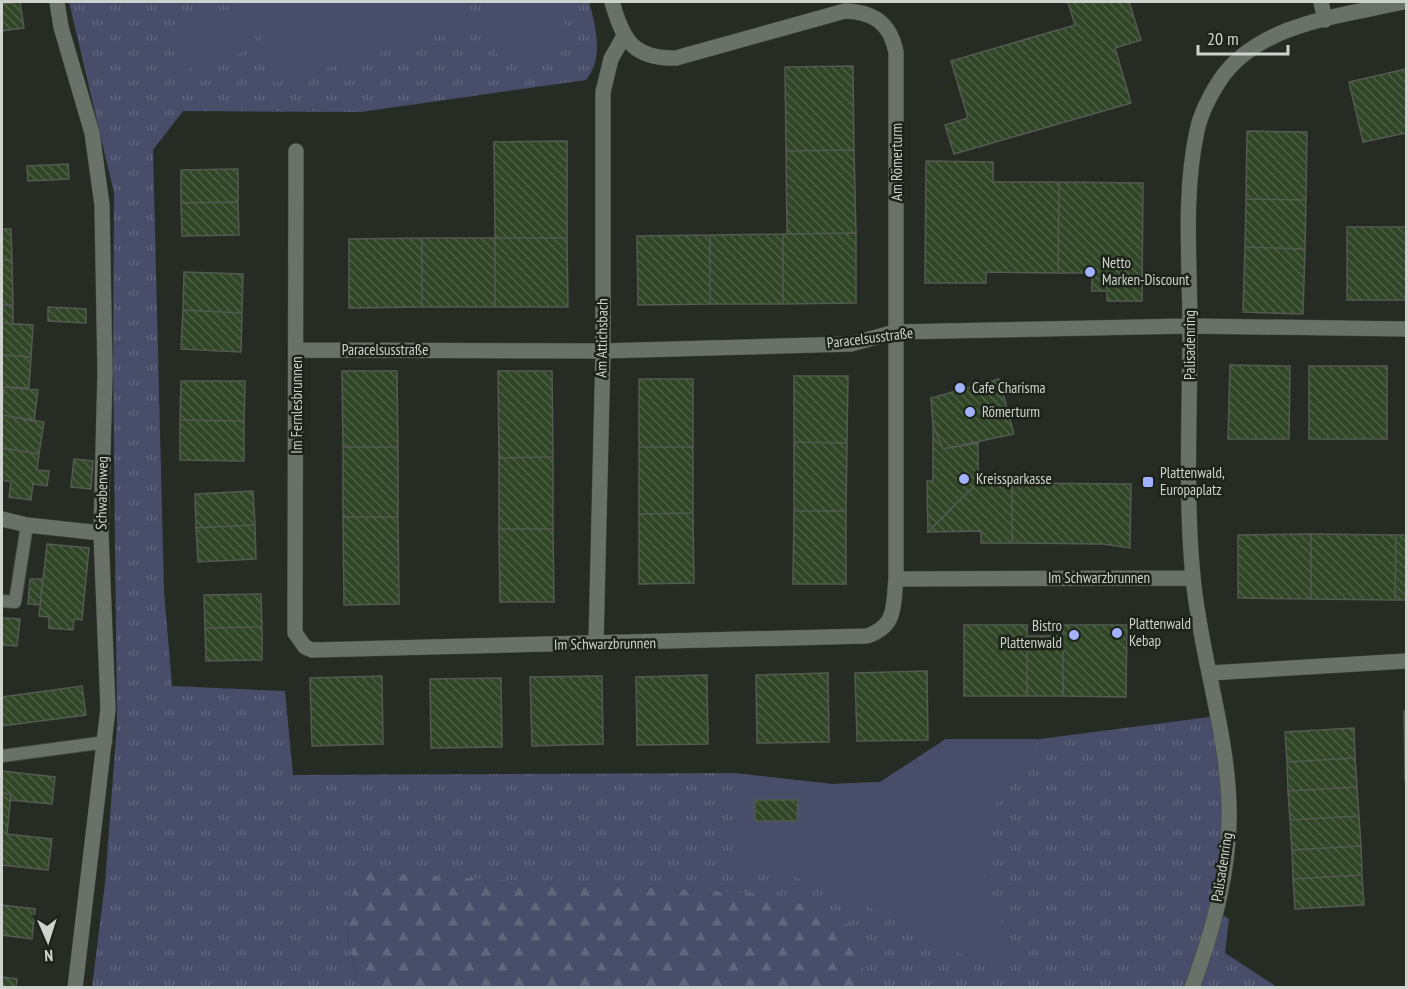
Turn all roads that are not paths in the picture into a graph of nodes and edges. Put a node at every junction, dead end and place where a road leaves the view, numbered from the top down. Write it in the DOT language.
graph roads {
  1 [pos="57,2"];
  2 [pos="612,2"];
  3 [pos="1321,2"];
  4 [pos="1403,2"];
  5 [pos="1325,20"];
  6 [pos="624,36"];
  7 [pos="296,151"];
  8 [pos="1190,326"];
  9 [pos="1407,329"];
  10 [pos="896,332"];
  11 [pos="298,350"];
  12 [pos="603,351"];
  13 [pos="2,519"];
  14 [pos="27,525"];
  15 [pos="101,533"];
  16 [pos="1193,578"];
  17 [pos="896,579"];
  18 [pos="2,601"];
  19 [pos="891,618"];
  20 [pos="596,644"];
  21 [pos="312,650"];
  22 [pos="1407,661"];
  23 [pos="1210,673"];
  24 [pos="106,742"];
  25 [pos="2,756"];
  26 [pos="75,987"];
  27 [pos="1192,987"];
  1 -- 15 [label="street, Schwabenweg"];
  2 -- 6 [label="street, Am Römerturm"];
  3 -- 5 [label="street"];
  4 -- 5 [label="street, Palisadenring"];
  5 -- 8 [label="street, Palisadenring"];
  6 -- 10 [label="street, Am Römerturm"];
  6 -- 12 [label="street, Am Attichsbach"];
  7 -- 11 [label="street, Im Fernlesbrunnen"];
  8 -- 9 [label="street, Paracelsusstraße"];
  8 -- 10 [label="street, Paracelsusstraße"];
  8 -- 16 [label="street, Palisadenring"];
  10 -- 12 [label="street, Paracelsusstraße"];
  10 -- 17 [label="street, Am Römerturm"];
  11 -- 12 [label="street, Paracelsusstraße"];
  11 -- 21 [label="street, Im Fernlesbrunnen"];
  12 -- 20 [label="street, Am Attichsbach"];
  13 -- 14 [label="street"];
  14 -- 15 [label="street"];
  14 -- 18 [label="lane"];
  15 -- 24 [label="street, Schwabenweg"];
  16 -- 17 [label="street, Im Schwarzbrunnen"];
  16 -- 23 [label="street, Palisadenring"];
  17 -- 19 [label="street, Am Römerturm"];
  19 -- 20 [label="street, Im Schwarzbrunnen"];
  20 -- 21 [label="street, Im Schwarzbrunnen"];
  22 -- 23 [label="street"];
  23 -- 27 [label="street, Palisadenring"];
  24 -- 25 [label="lane"];
  24 -- 26 [label="street, Schwabenweg"];
}
